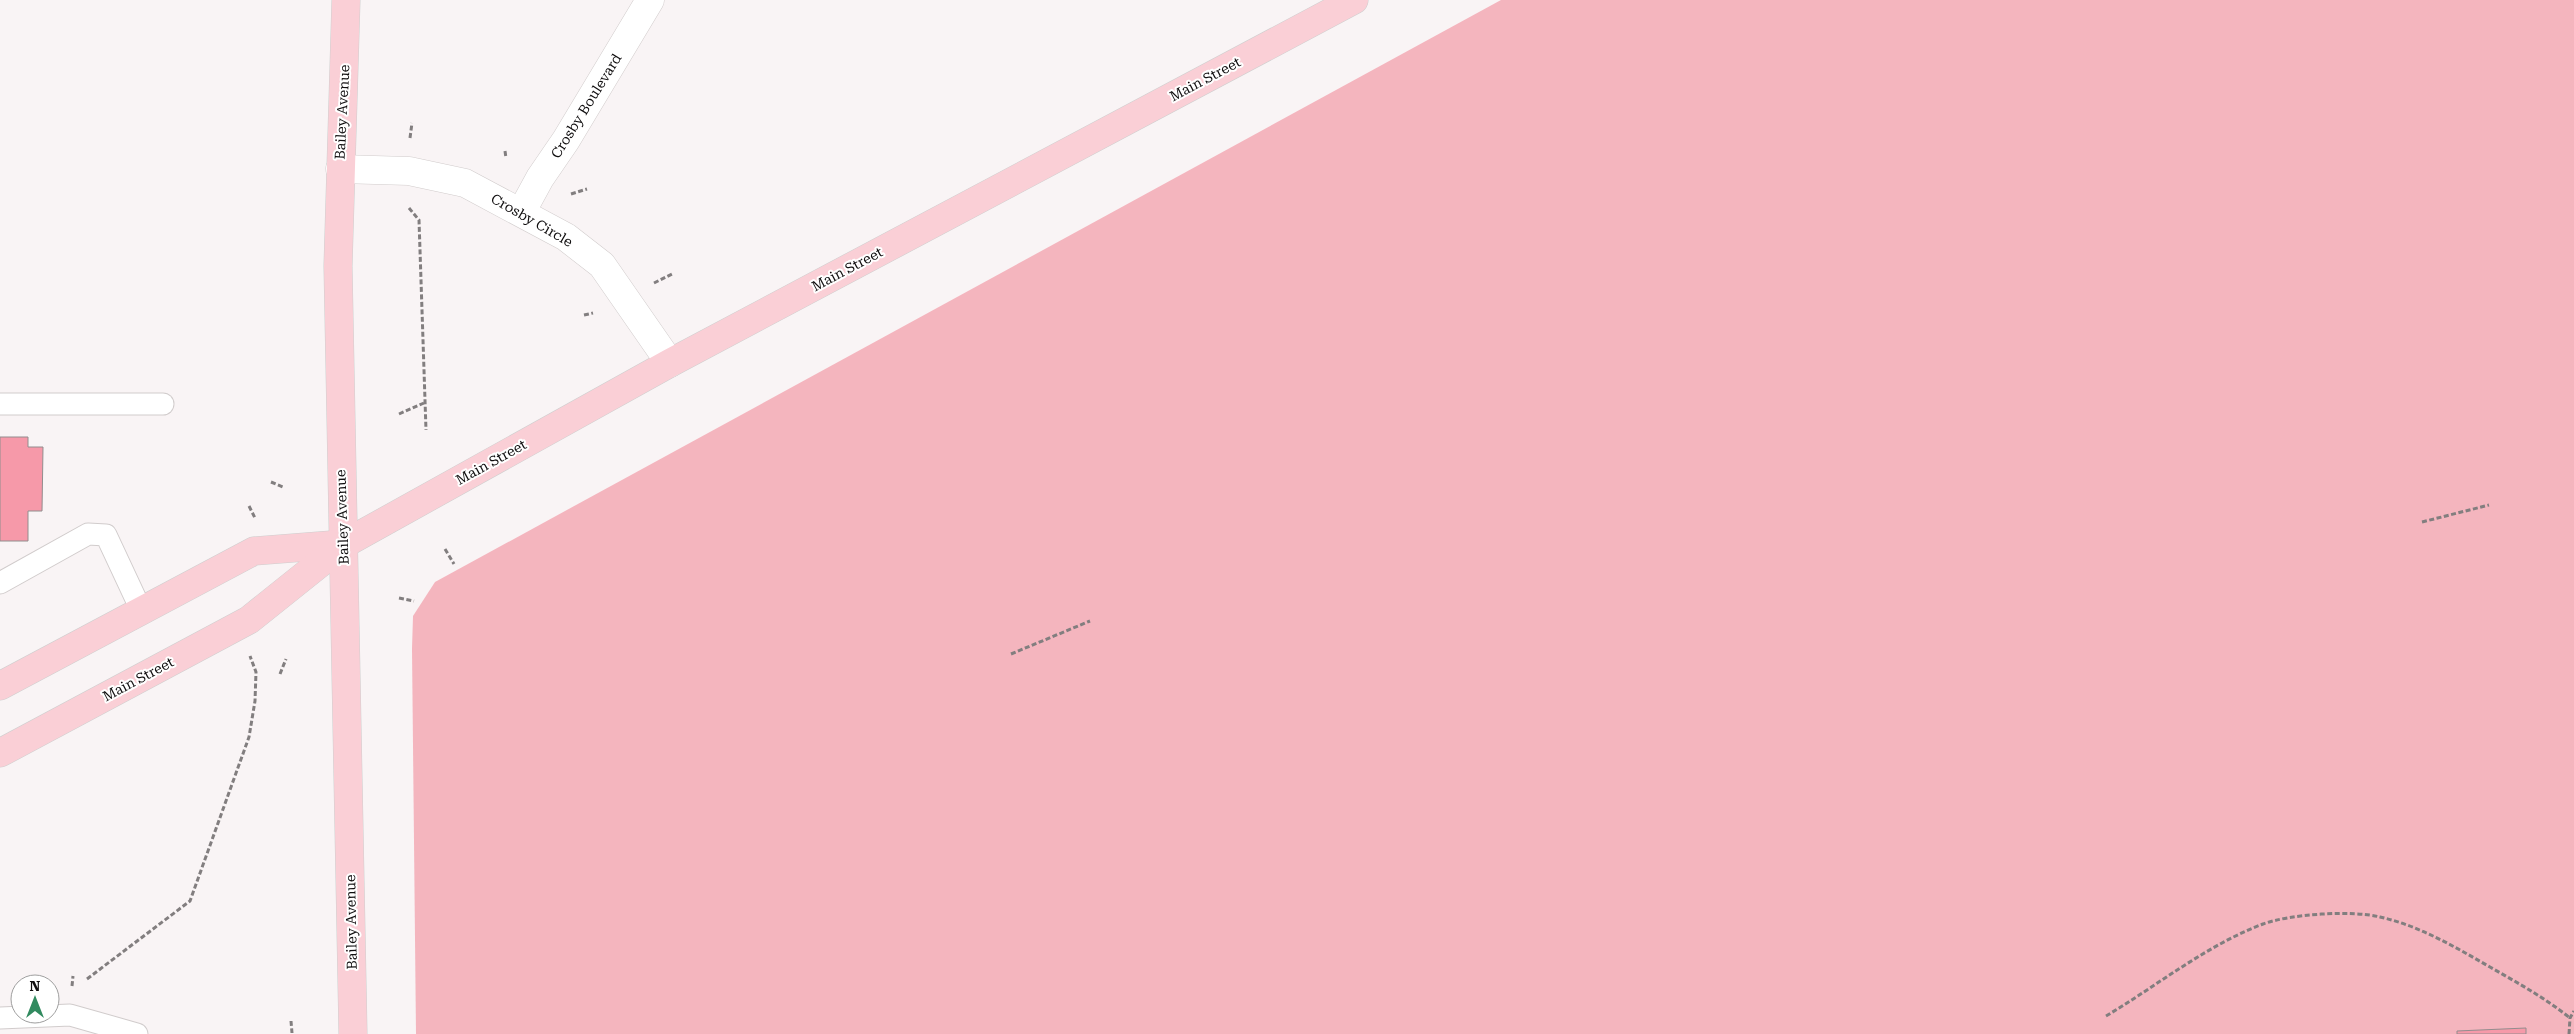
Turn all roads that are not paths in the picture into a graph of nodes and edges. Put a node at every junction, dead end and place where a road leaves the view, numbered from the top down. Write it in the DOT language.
graph roads {
  1 [pos="346,0"];
  2 [pos="650,0"];
  3 [pos="1354,0"];
  4 [pos="340,169"];
  5 [pos="522,212"];
  6 [pos="670,363"];
  7 [pos="0,404"];
  8 [pos="163,404"];
  9 [pos="344,544"];
  10 [pos="0,583"];
  11 [pos="142,612"];
  12 [pos="0,686"];
  13 [pos="0,754"];
  14 [pos="0,1018"];
  15 [pos="137,1034"];
  16 [pos="353,1034"];
  1 -- 4 [label="main road, Bailey Avenue"];
  2 -- 5 [label="street, Crosby Boulevard"];
  3 -- 6 [label="main road, Main Street"];
  4 -- 5 [label="street, Crosby Circle"];
  4 -- 9 [label="main road, Bailey Avenue"];
  5 -- 6 [label="street, Crosby Circle"];
  6 -- 9 [label="main road, Main Street"];
  7 -- 8 [label="lane"];
  9 -- 11 [label="main road, Main Street"];
  9 -- 13 [label="main road, Main Street"];
  9 -- 16 [label="main road, Bailey Avenue"];
  10 -- 11 [label="lane"];
  11 -- 12 [label="main road, Main Street"];
  14 -- 15 [label="lane"];
}
